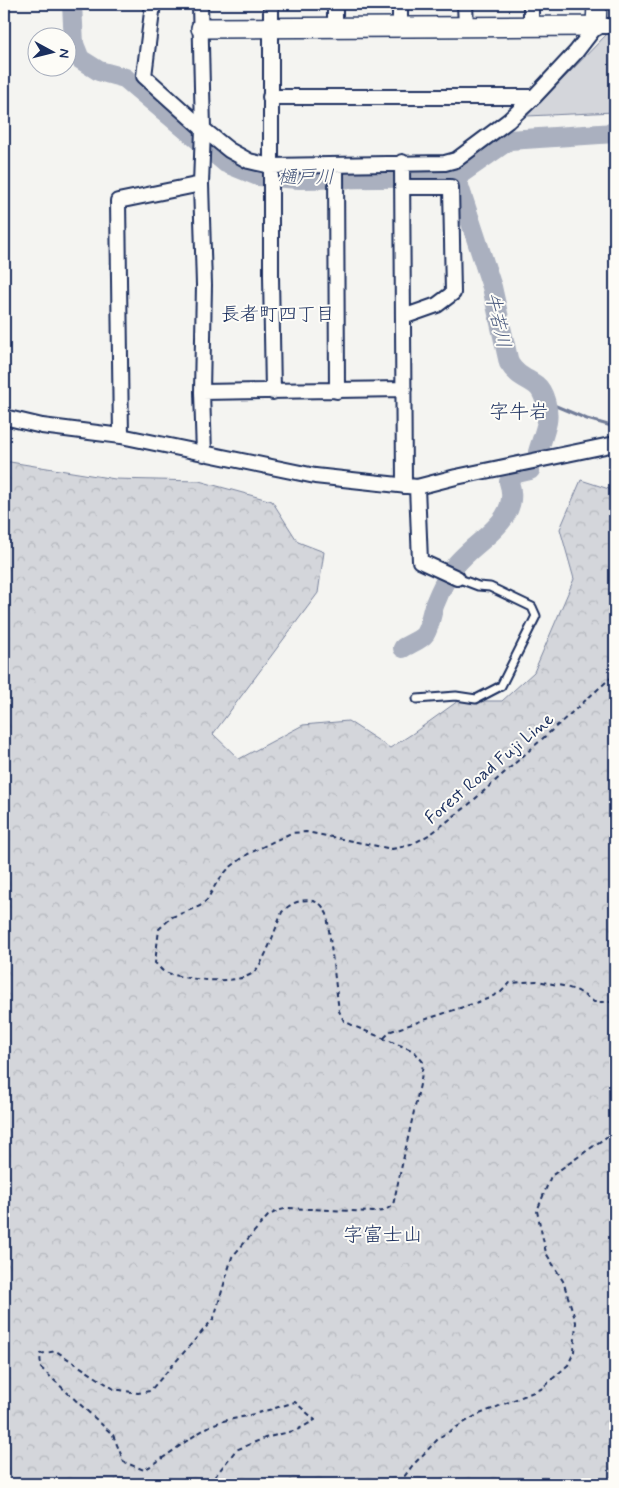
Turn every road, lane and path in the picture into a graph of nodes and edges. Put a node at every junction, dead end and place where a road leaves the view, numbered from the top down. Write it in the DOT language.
graph roads {
  1 [pos="153,4"];
  2 [pos="200,4"];
  3 [pos="271,4"];
  4 [pos="335,4"];
  5 [pos="400,4"];
  6 [pos="465,4"];
  7 [pos="531,4"];
  8 [pos="597,4"];
  9 [pos="335,26"];
  10 [pos="596,26"];
  11 [pos="615,26"];
  12 [pos="400,27"];
  13 [pos="466,27"];
  14 [pos="531,27"];
  15 [pos="201,28"];
  16 [pos="271,28"];
  17 [pos="534,97"];
  18 [pos="270,98"];
  19 [pos="202,129"];
  20 [pos="402,162"];
  21 [pos="336,165"];
  22 [pos="271,166"];
  23 [pos="201,184"];
  24 [pos="402,186"];
  25 [pos="403,317"];
  26 [pos="404,390"];
  27 [pos="337,391"];
  28 [pos="202,392"];
  29 [pos="273,392"];
  30 [pos="4,417"];
  31 [pos="121,436"];
  32 [pos="615,444"];
  33 [pos="204,454"];
  34 [pos="410,486"];
  35 [pos="457,578"];
  36 [pos="615,674"];
  37 [pos="417,699"];
  38 [pos="615,996"];
  39 [pos="384,1039"];
  40 [pos="615,1131"];
  41 [pos="209,1484"];
  42 [pos="399,1484"];
  1 -- 19 [label="street"];
  2 -- 15 [label="street"];
  3 -- 16 [label="street"];
  4 -- 9 [label="street"];
  5 -- 12 [label="street"];
  6 -- 13 [label="street"];
  7 -- 14 [label="street"];
  8 -- 10 [label="street"];
  9 -- 12 [label="street"];
  9 -- 16 [label="street"];
  10 -- 11 [label="street"];
  10 -- 14 [label="street"];
  10 -- 17 [label="street"];
  12 -- 13 [label="street"];
  13 -- 14 [label="street"];
  15 -- 16 [label="street"];
  15 -- 19 [label="street"];
  16 -- 18 [label="street"];
  17 -- 18 [label="street"];
  17 -- 20 [label="street"];
  18 -- 22 [label="street"];
  19 -- 22 [label="street"];
  19 -- 23 [label="street"];
  20 -- 21 [label="street"];
  20 -- 24 [label="street"];
  21 -- 22 [label="street"];
  21 -- 27 [label="street"];
  22 -- 29 [label="street"];
  23 -- 28 [label="street"];
  23 -- 31 [label="street"];
  24 -- 25 [label="street"];
  24 -- 25 [label="street"];
  25 -- 26 [label="street"];
  26 -- 27 [label="street"];
  26 -- 34 [label="street"];
  27 -- 29 [label="street"];
  28 -- 29 [label="street"];
  28 -- 33 [label="street"];
  30 -- 31 [label="street"];
  31 -- 33 [label="street"];
  32 -- 34 [label="street"];
  33 -- 34 [label="street"];
  34 -- 35 [label="street"];
  35 -- 37 [label="lane"];
  36 -- 39 [label="path, Forest Road Fuji Line"];
  38 -- 39 [label="path"];
  39 -- 41 [label="path, Forest Road Fuji Line"];
  40 -- 42 [label="path"];
}
